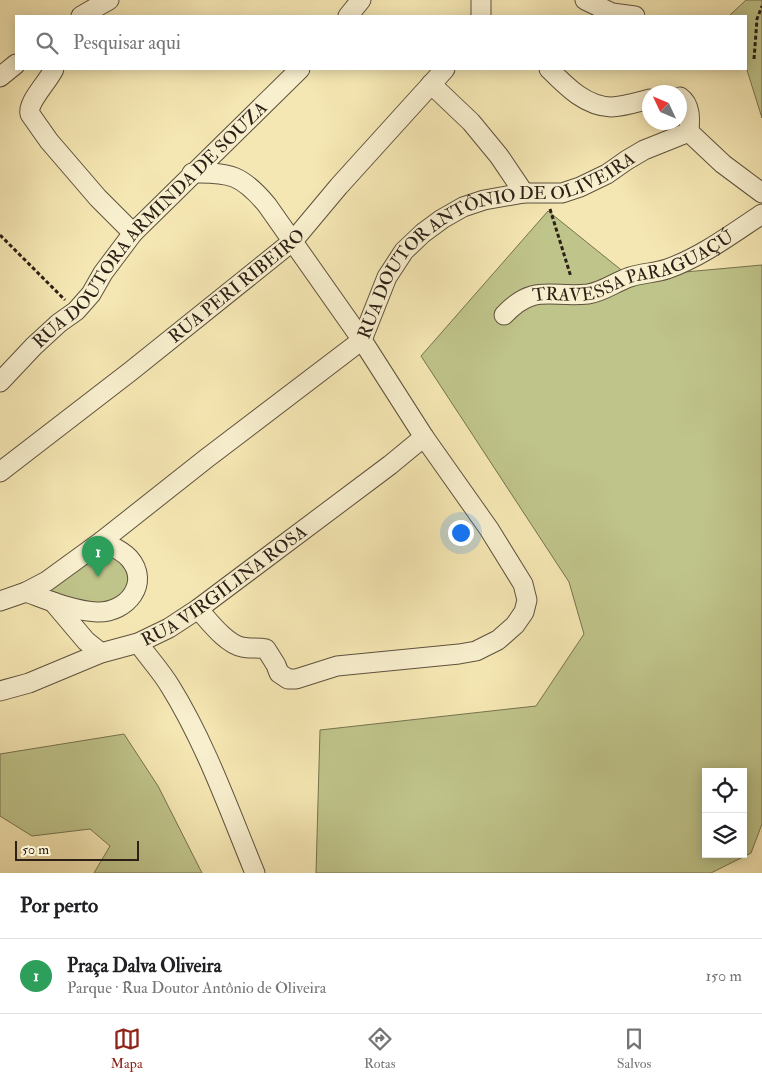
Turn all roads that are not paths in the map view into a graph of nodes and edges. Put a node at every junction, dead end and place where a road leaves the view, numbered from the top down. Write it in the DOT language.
graph roads {
  1 [pos="109,0"];
  2 [pos="361,0"];
  3 [pos="481,0"];
  4 [pos="585,0"];
  5 [pos="83,15"];
  6 [pos="349,15"];
  7 [pos="481,15"];
  8 [pos="627,15"];
  9 [pos="15,65"];
  10 [pos="54,70"];
  11 [pos="299,70"];
  12 [pos="444,70"];
  13 [pos="550,70"];
  14 [pos="0,77"];
  15 [pos="431,84"];
  16 [pos="642,101"];
  17 [pos="687,106"];
  18 [pos="689,132"];
  19 [pos="192,173"];
  20 [pos="524,193"];
  21 [pos="762,193"];
  22 [pos="762,214"];
  23 [pos="133,232"];
  24 [pos="293,242"];
  25 [pos="504,315"];
  26 [pos="362,340"];
  27 [pos="0,382"];
  28 [pos="424,437"];
  29 [pos="0,472"];
  30 [pos="102,541"];
  31 [pos="26,592"];
  32 [pos="0,601"];
  33 [pos="53,602"];
  34 [pos="198,609"];
  35 [pos="138,643"];
  36 [pos="101,653"];
  37 [pos="0,691"];
  38 [pos="255,873"];
  1 -- 5 [label="street"];
  2 -- 6 [label="street"];
  3 -- 7 [label="street"];
  4 -- 8 [label="street"];
  9 -- 14 [label="street"];
  10 -- 23 [label="street"];
  11 -- 19 [label="street, RUA DOUTORA ARMINDA DE SOUZA"];
  12 -- 15 [label="street, RUA PERI RIBEIRO"];
  13 -- 16 [label="street"];
  15 -- 20 [label="street"];
  15 -- 24 [label="street, RUA PERI RIBEIRO"];
  17 -- 18 [label="street"];
  18 -- 20 [label="street, RUA DOUTOR ANTÔNIO DE OLIVEIRA"];
  18 -- 21 [label="street"];
  19 -- 23 [label="street, RUA DOUTORA ARMINDA DE SOUZA"];
  19 -- 24 [label="street"];
  20 -- 26 [label="street, RUA DOUTOR ANTÔNIO DE OLIVEIRA"];
  22 -- 25 [label="street, TRAVESSA PARAGUAÇÚ"];
  23 -- 27 [label="street, RUA DOUTORA ARMINDA DE SOUZA"];
  24 -- 26 [label="street"];
  24 -- 29 [label="street, RUA PERI RIBEIRO"];
  26 -- 28 [label="street"];
  26 -- 30 [label="street, RUA DOUTOR ANTÔNIO DE OLIVEIRA"];
  28 -- 34 [label="street, RUA VIRGILINA ROSA"];
  28 -- 34 [label="street"];
  30 -- 31 [label="street, RUA DOUTOR ANTÔNIO DE OLIVEIRA"];
  30 -- 33 [label="street"];
  31 -- 32 [label="street, RUA DOUTOR ANTÔNIO DE OLIVEIRA"];
  31 -- 33 [label="street"];
  33 -- 36 [label="street"];
  34 -- 35 [label="street, RUA VIRGILINA ROSA"];
  35 -- 36 [label="street, RUA VIRGILINA ROSA"];
  35 -- 38 [label="street"];
  36 -- 37 [label="street, RUA VIRGILINA ROSA"];
}
